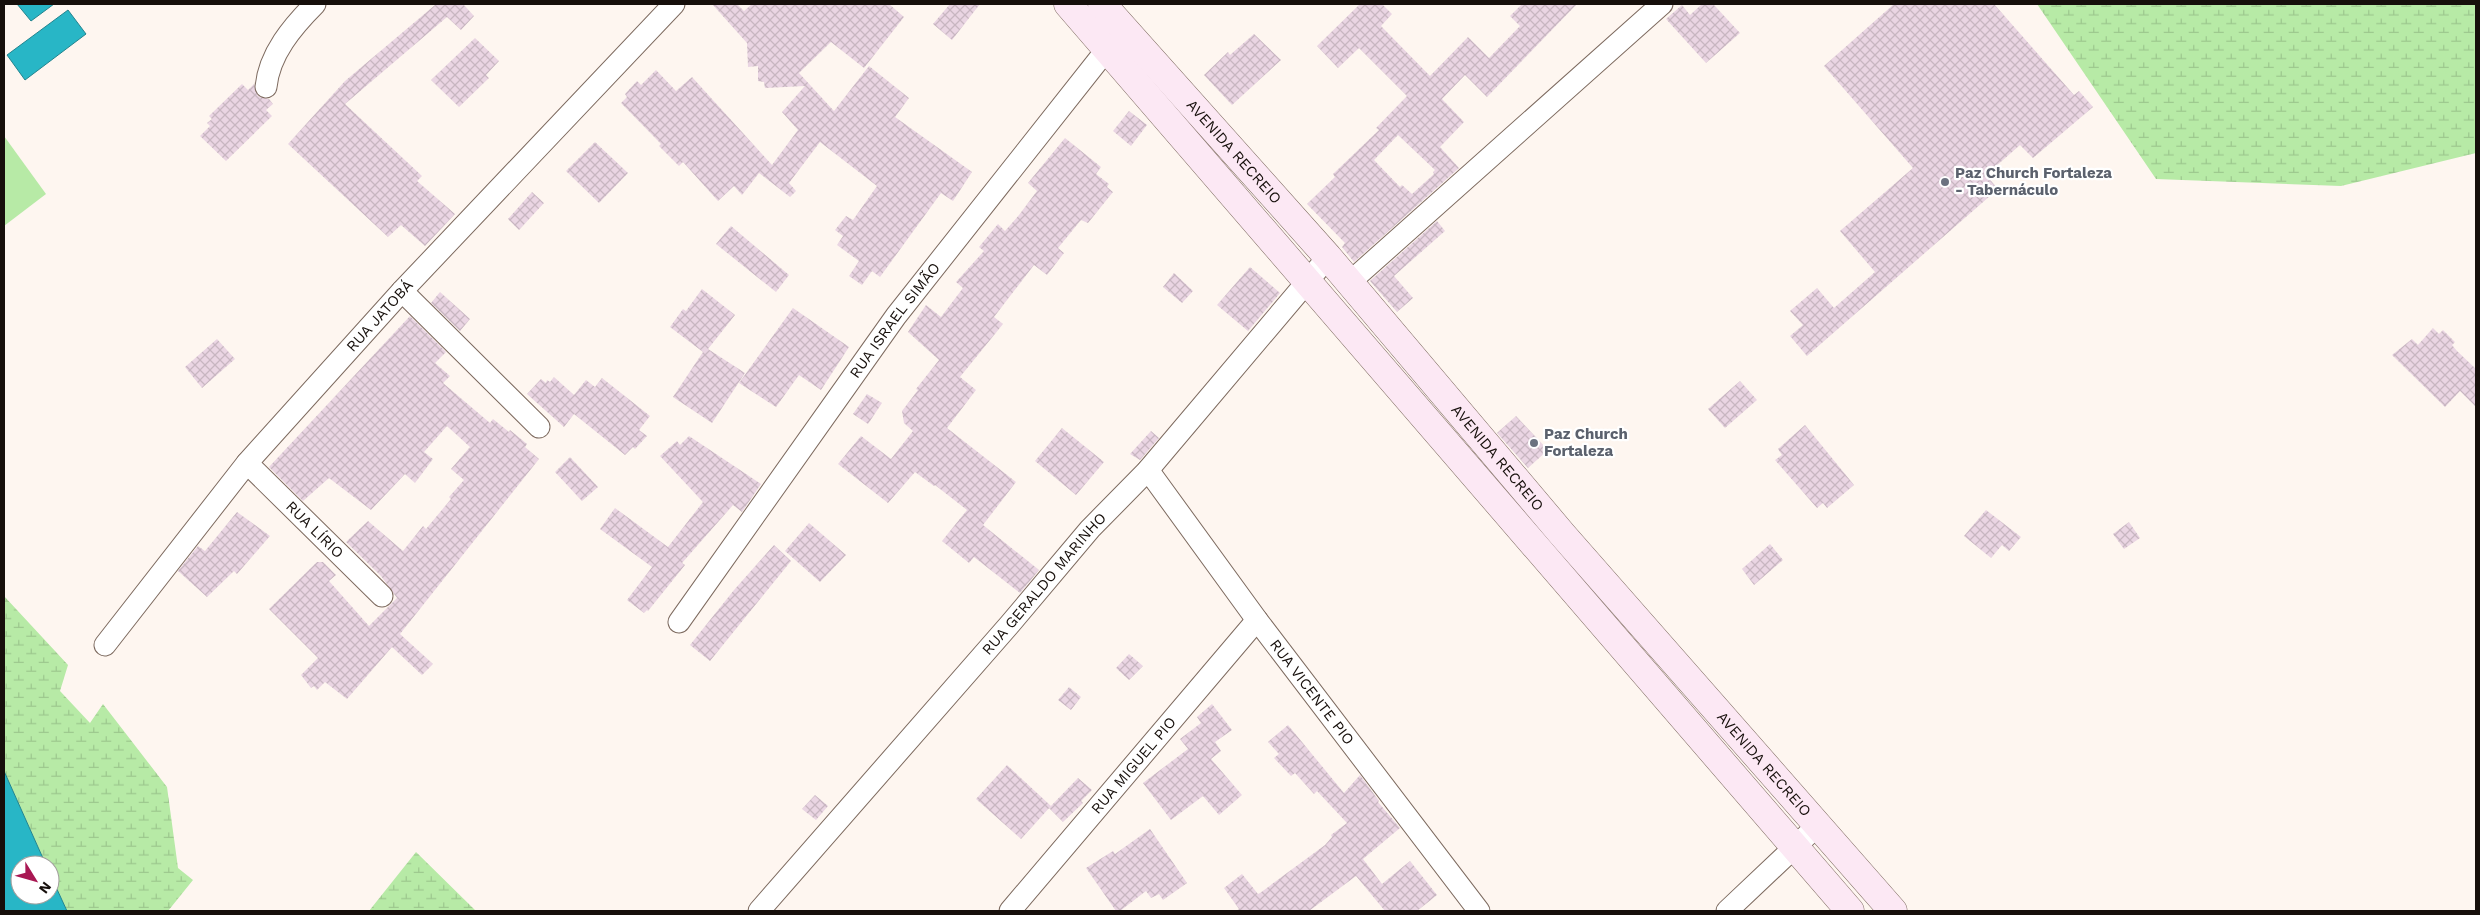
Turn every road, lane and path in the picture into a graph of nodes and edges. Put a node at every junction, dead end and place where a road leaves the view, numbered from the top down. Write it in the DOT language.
graph roads {
  1 [pos="315,4"];
  2 [pos="674,4"];
  3 [pos="1068,4"];
  4 [pos="1102,4"];
  5 [pos="1662,4"];
  6 [pos="1116,38"];
  7 [pos="266,87"];
  8 [pos="1328,257"];
  9 [pos="1308,279"];
  10 [pos="1350,282"];
  11 [pos="402,291"];
  12 [pos="539,427"];
  13 [pos="247,463"];
  14 [pos="1148,470"];
  15 [pos="1562,534"];
  16 [pos="1540,552"];
  17 [pos="382,596"];
  18 [pos="1257,620"];
  19 [pos="679,622"];
  20 [pos="105,645"];
  21 [pos="1818,825"];
  22 [pos="1794,847"];
  23 [pos="759,911"];
  24 [pos="1010,911"];
  25 [pos="1479,911"];
  26 [pos="1727,911"];
  27 [pos="1850,911"];
  28 [pos="1893,911"];
  1 -- 7 [label="street"];
  2 -- 11 [label="street, RUA JATOBÁ"];
  3 -- 6 [label="main road, AVENIDA RECREIO"];
  4 -- 6 [label="main road, AVENIDA RECREIO"];
  5 -- 10 [label="street"];
  6 -- 8 [label="main road, AVENIDA RECREIO"];
  6 -- 9 [label="main road, AVENIDA RECREIO"];
  6 -- 19 [label="street, RUA ISRAEL SIMÃO"];
  8 -- 9 [label="street, RUA GERALDO MARINHO"];
  8 -- 10 [label="main road, AVENIDA RECREIO"];
  9 -- 14 [label="street, RUA GERALDO MARINHO"];
  9 -- 16 [label="main road, AVENIDA RECREIO"];
  10 -- 15 [label="main road, AVENIDA RECREIO"];
  11 -- 12 [label="street"];
  11 -- 13 [label="street, RUA JATOBÁ"];
  13 -- 17 [label="street, RUA LÍRIO"];
  13 -- 20 [label="street, RUA JATOBÁ"];
  14 -- 18 [label="street, RUA VICENTE PIO"];
  14 -- 23 [label="street, RUA GERALDO MARINHO"];
  15 -- 16 [label="main road"];
  15 -- 21 [label="main road, AVENIDA RECREIO"];
  16 -- 22 [label="main road, AVENIDA RECREIO"];
  18 -- 24 [label="street, RUA MIGUEL PIO"];
  18 -- 25 [label="street, RUA VICENTE PIO"];
  21 -- 22 [label="street"];
  21 -- 28 [label="main road, AVENIDA RECREIO"];
  22 -- 26 [label="street"];
  22 -- 27 [label="main road, AVENIDA RECREIO"];
}
